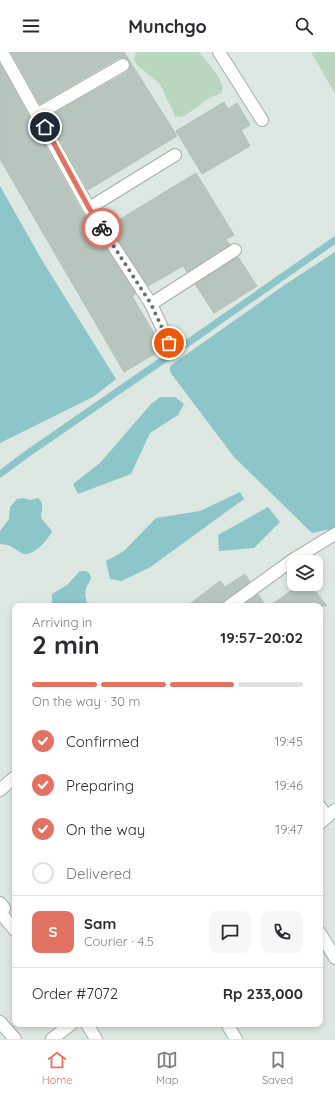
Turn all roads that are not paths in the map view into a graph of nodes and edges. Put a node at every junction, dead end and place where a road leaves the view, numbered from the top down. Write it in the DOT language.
graph roads {
  1 [pos="2,52"];
  2 [pos="219,52"];
  3 [pos="122,66"];
  4 [pos="38,114"];
  5 [pos="262,120"];
  6 [pos="175,155"];
  7 [pos="89,208"];
  8 [pos="235,250"];
  9 [pos="151,304"];
  10 [pos="169,343"];
  11 [pos="335,534"];
  12 [pos="233,603"];
  13 [pos="12,780"];
  14 [pos="0,790"];
  15 [pos="0,903"];
  16 [pos="12,927"];
  17 [pos="323,938"];
  18 [pos="335,958"];
  19 [pos="0,1022"];
  20 [pos="67,1027"];
  21 [pos="90,1027"];
  22 [pos="229,1027"];
  23 [pos="15,1039"];
  24 [pos="52,1039"];
  25 [pos="96,1039"];
  26 [pos="236,1039"];
  1 -- 4 [label="street"];
  2 -- 5 [label="street"];
  3 -- 4 [label="street"];
  4 -- 7 [label="street"];
  6 -- 7 [label="street"];
  7 -- 9 [label="street"];
  8 -- 9 [label="street"];
  9 -- 10 [label="street"];
  11 -- 12 [label="street"];
  13 -- 14 [label="street"];
  15 -- 16 [label="street"];
  17 -- 18 [label="street"];
  19 -- 23 [label="street"];
  20 -- 24 [label="street"];
  21 -- 25 [label="street"];
  22 -- 26 [label="street"];
}
